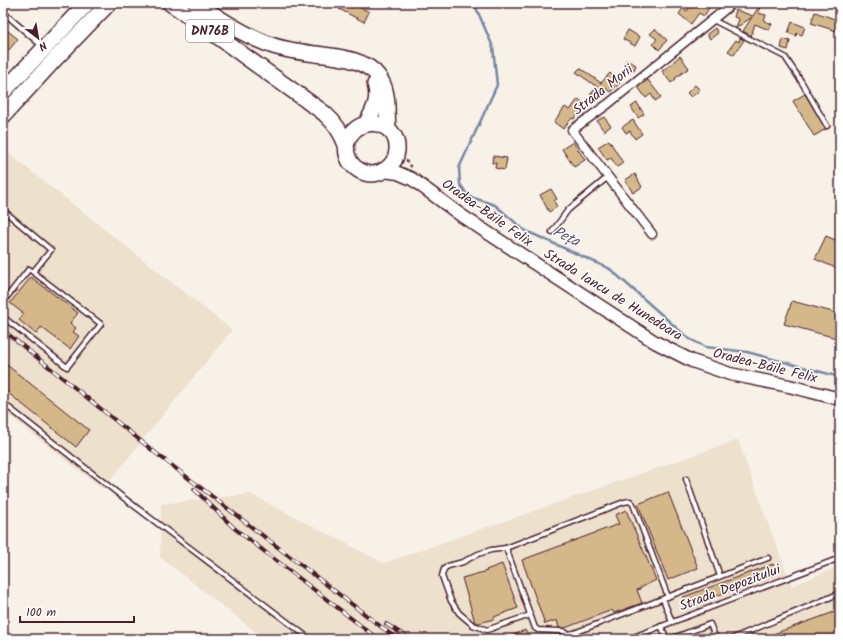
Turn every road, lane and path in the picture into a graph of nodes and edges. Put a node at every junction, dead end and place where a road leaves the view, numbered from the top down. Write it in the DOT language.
graph roads {
  1 [pos="87,3"];
  2 [pos="96,3"];
  3 [pos="108,3"];
  4 [pos="116,3"];
  5 [pos="170,3"];
  6 [pos="196,3"];
  7 [pos="203,3"];
  8 [pos="733,3"];
  9 [pos="3,12"];
  10 [pos="217,17"];
  11 [pos="713,20"];
  12 [pos="44,48"];
  13 [pos="361,64"];
  14 [pos="4,88"];
  15 [pos="20,98"];
  16 [pos="3,105"];
  17 [pos="325,114"];
  18 [pos="3,116"];
  19 [pos="362,125"];
  20 [pos="827,126"];
  21 [pos="388,129"];
  22 [pos="346,146"];
  23 [pos="400,157"];
  24 [pos="384,170"];
  25 [pos="413,175"];
  26 [pos="608,176"];
  27 [pos="3,210"];
  28 [pos="552,232"];
  29 [pos="652,234"];
  30 [pos="33,272"];
  31 [pos="3,302"];
  32 [pos="3,318"];
  33 [pos="840,399"];
  34 [pos="3,403"];
  35 [pos="686,479"];
  36 [pos="506,548"];
  37 [pos="768,558"];
  38 [pos="840,558"];
  39 [pos="720,576"];
  40 [pos="838,594"];
  41 [pos="668,597"];
  42 [pos="663,599"];
  43 [pos="530,615"];
  44 [pos="672,622"];
  45 [pos="661,626"];
  46 [pos="310,639"];
  47 [pos="628,639"];
  48 [pos="666,639"];
  49 [pos="670,639"];
  50 [pos="716,639"];
  51 [pos="731,639"];
  1 -- 12 [label="highway"];
  2 -- 16 [label="highway"];
  3 -- 15 [label="highway"];
  4 -- 15 [label="highway"];
  5 -- 17 [label="highway, DN76B"];
  6 -- 10 [label="highway"];
  7 -- 10 [label="highway"];
  8 -- 11 [label="street, Strada Morii"];
  9 -- 12 [label="lane"];
  10 -- 13 [label="highway"];
  11 -- 20 [label="lane"];
  11 -- 26 [label="street, Strada Morii"];
  12 -- 14 [label="highway"];
  13 -- 19 [label="highway"];
  13 -- 21 [label="highway"];
  15 -- 18 [label="highway"];
  17 -- 19 [label="highway, DN76B"];
  17 -- 22 [label="highway, DN76B"];
  19 -- 21 [label="highway"];
  19 -- 22 [label="highway"];
  21 -- 23 [label="highway"];
  22 -- 24 [label="highway"];
  23 -- 24 [label="highway"];
  23 -- 25 [label="path"];
  23 -- 25 [label="street, Strada Iancu de Hunedoara"];
  24 -- 25 [label="street, Strada Iancu de Hunedoara"];
  25 -- 33 [label="street, Strada Iancu de Hunedoara"];
  26 -- 28 [label="lane"];
  26 -- 29 [label="street, Strada Morii"];
  27 -- 30 [label="lane"];
  30 -- 31 [label="lane"];
  30 -- 32 [label="lane"];
  34 -- 46 [label="lane"];
  35 -- 39 [label="lane"];
  36 -- 41 [label="lane"];
  36 -- 43 [label="lane"];
  36 -- 43 [label="lane"];
  37 -- 39 [label="lane"];
  38 -- 44 [label="lane, Strada Depozitului"];
  39 -- 41 [label="lane"];
  40 -- 51 [label="lane"];
  41 -- 42 [label="lane"];
  42 -- 43 [label="lane"];
  42 -- 44 [label="lane"];
  44 -- 45 [label="lane, Strada Depozitului"];
  45 -- 47 [label="lane, Strada Depozitului"];
  45 -- 48 [label="lane"];
  49 -- 50 [label="lane"];
}
